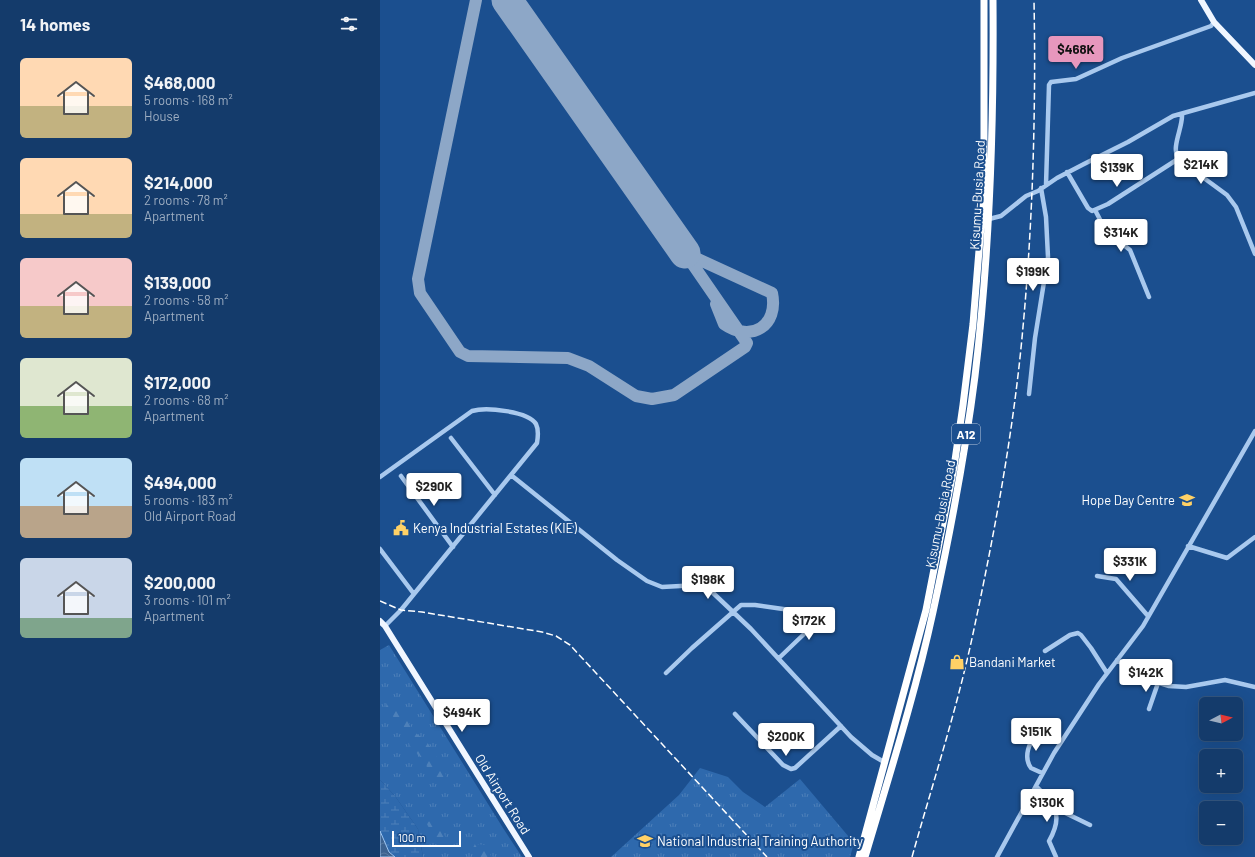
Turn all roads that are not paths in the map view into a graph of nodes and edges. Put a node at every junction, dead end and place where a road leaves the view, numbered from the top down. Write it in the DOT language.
graph roads {
  1 [pos="984,0"];
  2 [pos="993,0"];
  3 [pos="1201,0"];
  4 [pos="1214,22"];
  5 [pos="1255,65"];
  6 [pos="1255,93"];
  7 [pos="1182,114"];
  8 [pos="1178,160"];
  9 [pos="1067,172"];
  10 [pos="1046,184"];
  11 [pos="1041,188"];
  12 [pos="1095,210"];
  13 [pos="989,219"];
  14 [pos="1255,254"];
  15 [pos="1149,296"];
  16 [pos="1029,394"];
  17 [pos="1255,431"];
  18 [pos="451,438"];
  19 [pos="511,475"];
  20 [pos="401,476"];
  21 [pos="380,477"];
  22 [pos="494,495"];
  23 [pos="1255,537"];
  24 [pos="1188,546"];
  25 [pos="453,547"];
  26 [pos="380,548"];
  27 [pos="1097,576"];
  28 [pos="414,594"];
  29 [pos="733,612"];
  30 [pos="827,612"];
  31 [pos="1148,616"];
  32 [pos="380,622"];
  33 [pos="385,626"];
  34 [pos="808,630"];
  35 [pos="1046,651"];
  36 [pos="779,658"];
  37 [pos="1117,660"];
  38 [pos="666,673"];
  39 [pos="1107,673"];
  40 [pos="1158,683"];
  41 [pos="1255,687"];
  42 [pos="1149,709"];
  43 [pos="735,714"];
  44 [pos="841,726"];
  45 [pos="1037,730"];
  46 [pos="884,762"];
  47 [pos="1042,773"];
  48 [pos="1036,786"];
  49 [pos="1055,808"];
  50 [pos="1090,825"];
  51 [pos="529,857"];
  52 [pos="859,857"];
  53 [pos="865,857"];
  54 [pos="997,857"];
  55 [pos="1056,857"];
  1 -- 46 [label="highway, Kisumu-Busia Road / A12"];
  2 -- 13 [label="highway, Kisumu-Busia Road / A12"];
  3 -- 4 [label="main road"];
  4 -- 5 [label="main road"];
  4 -- 10 [label="street"];
  6 -- 7 [label="street"];
  7 -- 8 [label="street"];
  7 -- 9 [label="street"];
  8 -- 12 [label="street"];
  8 -- 14 [label="street"];
  9 -- 10 [label="street"];
  9 -- 12 [label="street"];
  10 -- 11 [label="street"];
  11 -- 13 [label="street"];
  11 -- 16 [label="street"];
  12 -- 15 [label="street"];
  13 -- 53 [label="highway, Kisumu-Busia Road / A12"];
  17 -- 24 [label="street"];
  18 -- 22 [label="street"];
  19 -- 21 [label="street"];
  19 -- 22 [label="street"];
  19 -- 29 [label="street"];
  20 -- 25 [label="street"];
  22 -- 25 [label="street"];
  23 -- 24 [label="street"];
  24 -- 31 [label="street"];
  25 -- 28 [label="street"];
  26 -- 28 [label="street"];
  27 -- 31 [label="street"];
  28 -- 33 [label="street"];
  29 -- 34 [label="street"];
  29 -- 36 [label="street"];
  29 -- 38 [label="street"];
  30 -- 34 [label="street"];
  31 -- 37 [label="street"];
  32 -- 33 [label="main road, Old Airport Road"];
  33 -- 51 [label="main road, Old Airport Road"];
  34 -- 36 [label="street"];
  35 -- 39 [label="street"];
  36 -- 44 [label="street"];
  37 -- 39 [label="street"];
  37 -- 40 [label="street"];
  39 -- 47 [label="street"];
  40 -- 41 [label="street"];
  40 -- 42 [label="street"];
  43 -- 44 [label="street"];
  44 -- 46 [label="street"];
  45 -- 47 [label="street"];
  46 -- 52 [label="highway, Kisumu-Busia Road / A12"];
  47 -- 48 [label="street"];
  48 -- 49 [label="street"];
  48 -- 54 [label="street"];
  49 -- 50 [label="street"];
  49 -- 55 [label="street"];
}
